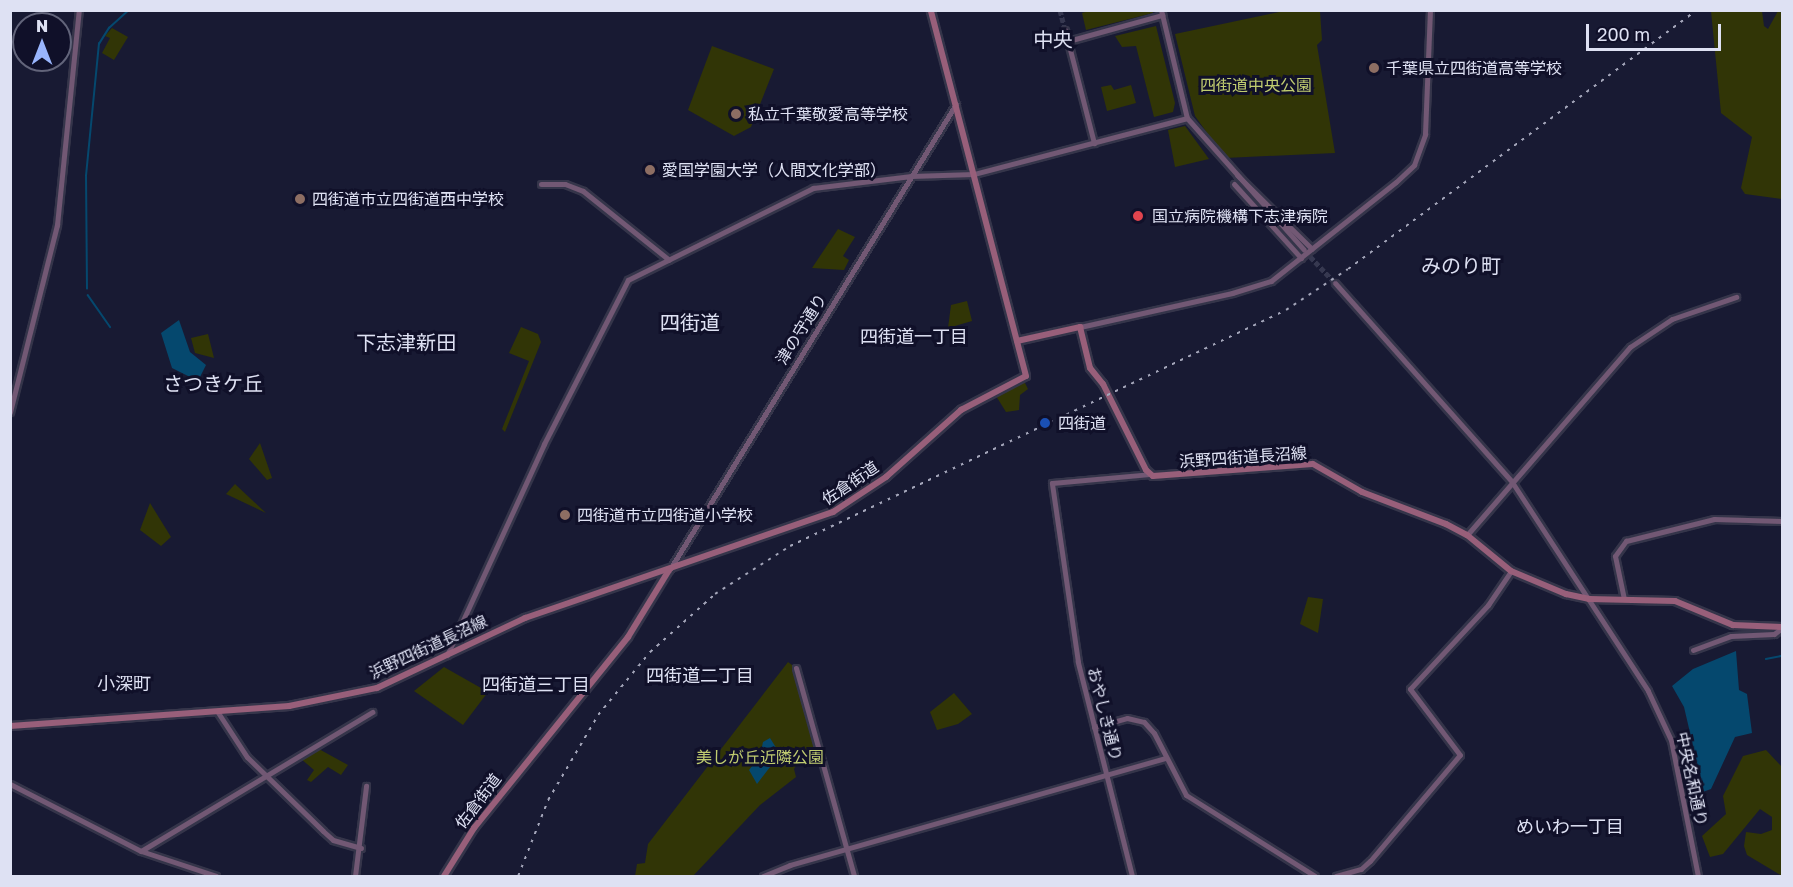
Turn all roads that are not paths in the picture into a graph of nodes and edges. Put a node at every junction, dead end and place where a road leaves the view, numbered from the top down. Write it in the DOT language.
graph roads {
  1 [pos="79,10"];
  2 [pos="931,10"];
  3 [pos="1430,10"];
  4 [pos="1162,13"];
  5 [pos="1065,30"];
  6 [pos="1068,41"];
  7 [pos="956,104"];
  8 [pos="1187,118"];
  9 [pos="1094,143"];
  10 [pos="1232,172"];
  11 [pos="974,174"];
  12 [pos="911,176"];
  13 [pos="541,184"];
  14 [pos="1234,184"];
  15 [pos="1304,249"];
  16 [pos="1312,249"];
  17 [pos="1301,258"];
  18 [pos="669,260"];
  19 [pos="1335,283"];
  20 [pos="1736,297"];
  21 [pos="1080,327"];
  22 [pos="1017,341"];
  23 [pos="10,412"];
  24 [pos="1150,474"];
  25 [pos="1512,482"];
  26 [pos="1782,520"];
  27 [pos="1467,535"];
  28 [pos="670,569"];
  29 [pos="1511,571"];
  30 [pos="1589,599"];
  31 [pos="1624,599"];
  32 [pos="1782,627"];
  33 [pos="1693,650"];
  34 [pos="446,657"];
  35 [pos="796,668"];
  36 [pos="217,711"];
  37 [pos="372,712"];
  38 [pos="10,726"];
  39 [pos="1094,727"];
  40 [pos="1166,758"];
  41 [pos="267,774"];
  42 [pos="1106,776"];
  43 [pos="10,784"];
  44 [pos="366,786"];
  45 [pos="361,848"];
  46 [pos="846,849"];
  47 [pos="141,851"];
  48 [pos="216,876"];
  49 [pos="354,876"];
  50 [pos="444,876"];
  51 [pos="763,876"];
  52 [pos="854,876"];
  53 [pos="1132,876"];
  54 [pos="1315,876"];
  55 [pos="1336,876"];
  56 [pos="1698,876"];
  1 -- 23 [label="street"];
  2 -- 7 [label="main road, 佐倉街道"];
  3 -- 16 [label="street"];
  4 -- 6 [label="street"];
  4 -- 8 [label="street"];
  5 -- 6 [label="street"];
  6 -- 9 [label="street"];
  7 -- 11 [label="main road, 佐倉街道"];
  7 -- 12 [label="street, 津の守通り"];
  8 -- 9 [label="street"];
  8 -- 10 [label="street"];
  9 -- 11 [label="street"];
  10 -- 15 [label="street"];
  10 -- 16 [label="street"];
  11 -- 12 [label="street"];
  11 -- 22 [label="main road, 佐倉街道"];
  12 -- 18 [label="street"];
  12 -- 28 [label="street, 津の守通り"];
  13 -- 18 [label="street"];
  14 -- 17 [label="street"];
  16 -- 17 [label="street"];
  17 -- 21 [label="street"];
  18 -- 34 [label="street"];
  19 -- 25 [label="street, 中央名和通り"];
  20 -- 25 [label="street"];
  21 -- 22 [label="main road"];
  21 -- 24 [label="main road"];
  22 -- 28 [label="main road, 佐倉街道"];
  24 -- 27 [label="main road, 浜野四街道長沼線"];
  24 -- 39 [label="street, おやしき通り"];
  25 -- 27 [label="street"];
  25 -- 30 [label="street, 中央名和通り"];
  26 -- 31 [label="street"];
  27 -- 29 [label="main road, 浜野四街道長沼線"];
  28 -- 34 [label="main road, 浜野四街道長沼線"];
  28 -- 50 [label="main road, 佐倉街道"];
  29 -- 30 [label="main road, 浜野四街道長沼線"];
  29 -- 55 [label="street"];
  30 -- 31 [label="main road, 浜野四街道長沼線"];
  30 -- 56 [label="street, 中央名和通り"];
  31 -- 32 [label="main road, 浜野四街道長沼線"];
  32 -- 33 [label="street"];
  34 -- 36 [label="main road, 浜野四街道長沼線"];
  35 -- 46 [label="street"];
  36 -- 38 [label="main road, 浜野四街道長沼線"];
  36 -- 41 [label="street"];
  37 -- 41 [label="street"];
  39 -- 40 [label="street"];
  39 -- 42 [label="street, おやしき通り"];
  40 -- 42 [label="street"];
  40 -- 54 [label="street"];
  41 -- 45 [label="street"];
  41 -- 47 [label="street"];
  42 -- 46 [label="street"];
  42 -- 53 [label="street, おやしき通り"];
  43 -- 47 [label="street"];
  44 -- 45 [label="street"];
  45 -- 49 [label="street"];
  46 -- 51 [label="street"];
  46 -- 52 [label="street"];
  47 -- 48 [label="street"];
}
